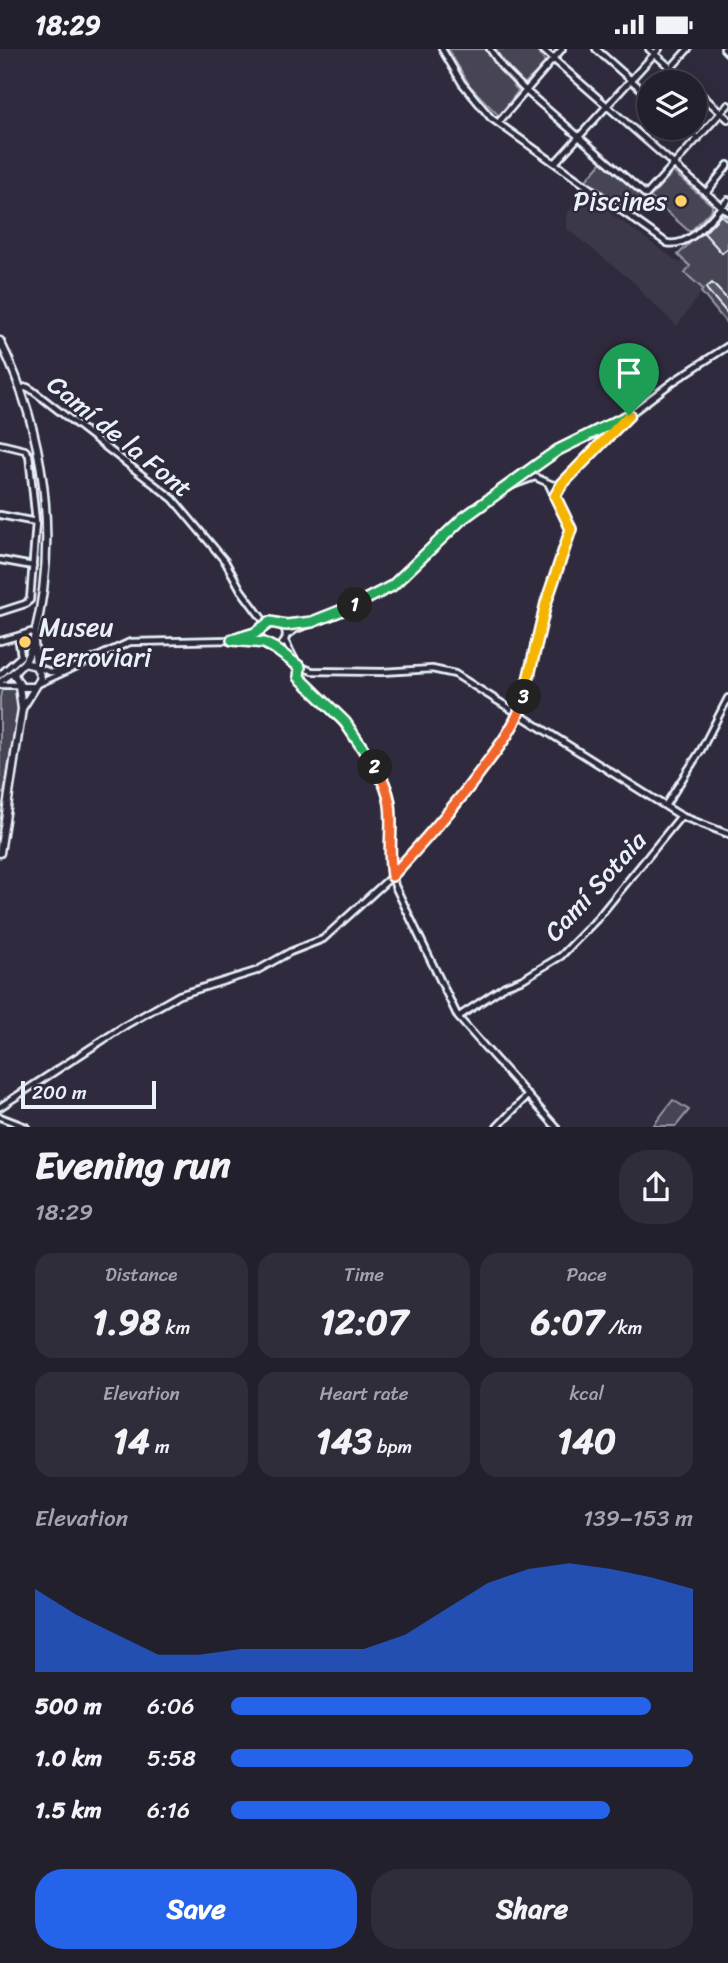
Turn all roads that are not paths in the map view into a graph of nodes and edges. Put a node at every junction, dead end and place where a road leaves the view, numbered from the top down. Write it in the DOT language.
graph roads {
  1 [pos="442,49"];
  2 [pos="489,49"];
  3 [pos="542,49"];
  4 [pos="562,49"];
  5 [pos="596,49"];
  6 [pos="649,49"];
  7 [pos="688,49"];
  8 [pos="724,49"];
  9 [pos="656,51"];
  10 [pos="728,53"];
  11 [pos="553,60"];
  12 [pos="671,68"];
  13 [pos="673,70"];
  14 [pos="631,80"];
  15 [pos="637,85"];
  16 [pos="526,92"];
  17 [pos="707,100"];
  18 [pos="728,105"];
  19 [pos="607,106"];
  20 [pos="721,113"];
  21 [pos="728,119"];
  22 [pos="498,123"];
  23 [pos="707,129"];
  24 [pos="579,138"];
  25 [pos="697,140"];
  26 [pos="555,163"];
  27 [pos="675,165"];
  28 [pos="728,165"];
  29 [pos="706,193"];
  30 [pos="728,200"];
  31 [pos="722,206"];
  32 [pos="728,212"];
  33 [pos="0,341"];
  34 [pos="728,346"];
  35 [pos="24,388"];
  36 [pos="629,415"];
  37 [pos="0,444"];
  38 [pos="548,483"];
  39 [pos="562,484"];
  40 [pos="506,487"];
  41 [pos="555,496"];
  42 [pos="0,515"];
  43 [pos="36,522"];
  44 [pos="0,560"];
  45 [pos="34,566"];
  46 [pos="0,612"];
  47 [pos="312,622"];
  48 [pos="266,624"];
  49 [pos="281,624"];
  50 [pos="261,630"];
  51 [pos="31,632"];
  52 [pos="18,637"];
  53 [pos="286,638"];
  54 [pos="33,640"];
  55 [pos="232,640"];
  56 [pos="0,641"];
  57 [pos="264,643"];
  58 [pos="274,648"];
  59 [pos="24,663"];
  60 [pos="37,666"];
  61 [pos="300,667"];
  62 [pos="16,669"];
  63 [pos="69,670"];
  64 [pos="0,674"];
  65 [pos="0,683"];
  66 [pos="18,685"];
  67 [pos="36,686"];
  68 [pos="728,698"];
  69 [pos="22,709"];
  70 [pos="520,713"];
  71 [pos="666,806"];
  72 [pos="681,816"];
  73 [pos="728,834"];
  74 [pos="0,853"];
  75 [pos="392,876"];
  76 [pos="458,1017"];
  77 [pos="527,1096"];
  78 [pos="0,1107"];
  79 [pos="0,1117"];
  80 [pos="26,1126"];
  81 [pos="497,1126"];
  82 [pos="556,1126"];
  1 -- 22 [label="street"];
  2 -- 16 [label="street"];
  3 -- 11 [label="street"];
  4 -- 11 [label="street"];
  5 -- 14 [label="street"];
  6 -- 9 [label="street"];
  7 -- 12 [label="street"];
  8 -- 10 [label="street"];
  9 -- 12 [label="street"];
  9 -- 14 [label="street"];
  11 -- 16 [label="street"];
  11 -- 19 [label="street"];
  12 -- 13 [label="street"];
  14 -- 15 [label="street"];
  14 -- 19 [label="street"];
  16 -- 22 [label="street"];
  16 -- 24 [label="street"];
  17 -- 20 [label="street"];
  18 -- 20 [label="street"];
  19 -- 24 [label="street"];
  19 -- 27 [label="street"];
  20 -- 21 [label="street"];
  20 -- 23 [label="street"];
  22 -- 26 [label="street"];
  24 -- 26 [label="street"];
  24 -- 27 [label="street"];
  25 -- 27 [label="street"];
  26 -- 31 [label="street"];
  27 -- 29 [label="street"];
  28 -- 29 [label="street"];
  29 -- 31 [label="street"];
  30 -- 31 [label="street"];
  31 -- 32 [label="street"];
  33 -- 35 [label="main road"];
  34 -- 36 [label="street"];
  35 -- 48 [label="street, Camí de la Font"];
  35 -- 54 [label="main road"];
  36 -- 39 [label="street"];
  36 -- 40 [label="street"];
  37 -- 43 [label="street"];
  38 -- 39 [label="street"];
  38 -- 40 [label="street"];
  38 -- 41 [label="street"];
  39 -- 41 [label="street"];
  40 -- 47 [label="street"];
  41 -- 70 [label="street"];
  42 -- 43 [label="street"];
  43 -- 45 [label="street"];
  44 -- 45 [label="street"];
  45 -- 46 [label="street"];
  47 -- 49 [label="street"];
  47 -- 53 [label="street"];
  48 -- 49 [label="street"];
  48 -- 50 [label="street"];
  49 -- 53 [label="street"];
  50 -- 55 [label="street"];
  50 -- 57 [label="street"];
  51 -- 52 [label="street"];
  52 -- 56 [label="street"];
  52 -- 64 [label="street"];
  53 -- 58 [label="street"];
  53 -- 61 [label="street"];
  54 -- 59 [label="main road"];
  54 -- 60 [label="main road"];
  55 -- 57 [label="street"];
  55 -- 63 [label="street"];
  57 -- 58 [label="street"];
  58 -- 61 [label="street"];
  59 -- 60 [label="main road"];
  59 -- 62 [label="main road"];
  60 -- 63 [label="street"];
  60 -- 67 [label="main road"];
  61 -- 70 [label="street"];
  61 -- 75 [label="street"];
  62 -- 65 [label="street"];
  62 -- 66 [label="main road"];
  63 -- 67 [label="street"];
  65 -- 66 [label="street"];
  66 -- 67 [label="main road"];
  66 -- 69 [label="main road"];
  67 -- 69 [label="main road"];
  68 -- 71 [label="street, Camí Sotaia"];
  69 -- 74 [label="main road"];
  70 -- 71 [label="street"];
  70 -- 75 [label="street"];
  71 -- 72 [label="street"];
  72 -- 73 [label="street"];
  72 -- 76 [label="street, Camí Sotaia"];
  75 -- 76 [label="street"];
  75 -- 78 [label="street"];
  76 -- 77 [label="street"];
  77 -- 81 [label="street"];
  77 -- 82 [label="street"];
  79 -- 80 [label="street"];
}
